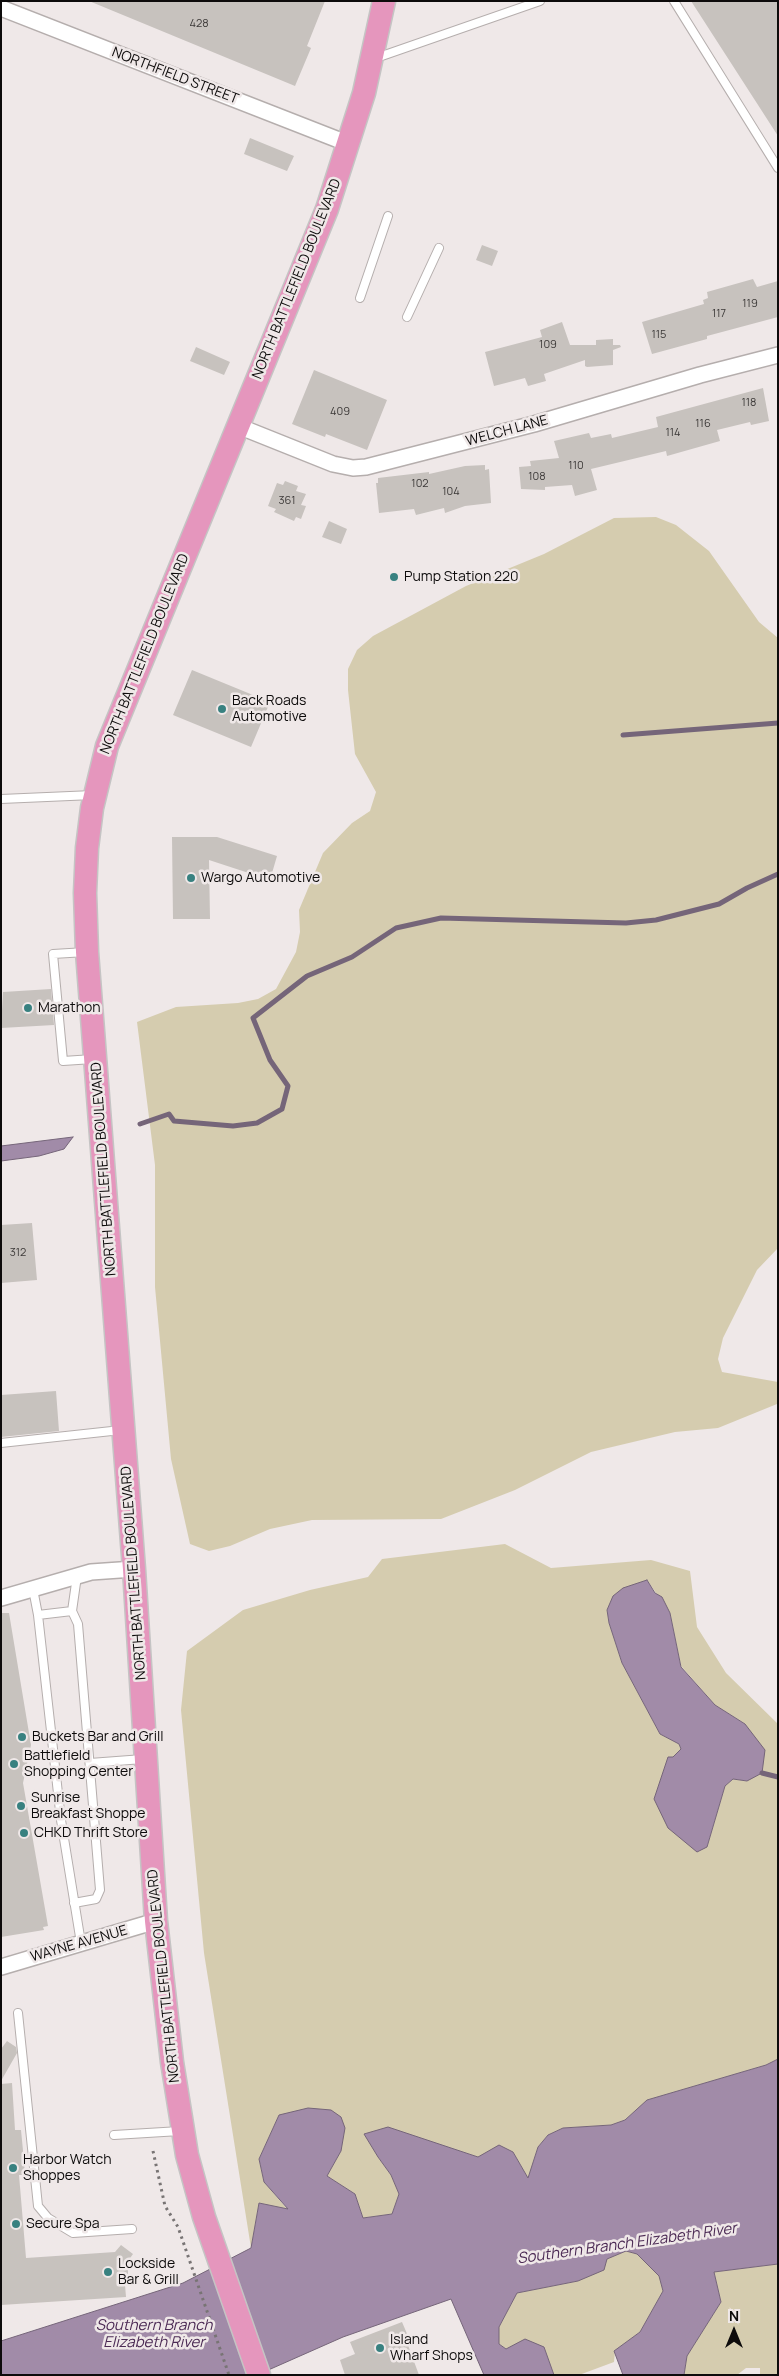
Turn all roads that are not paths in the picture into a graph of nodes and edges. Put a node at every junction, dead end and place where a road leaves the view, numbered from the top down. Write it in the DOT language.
graph roads {
  1 [pos="384,1"];
  2 [pos="540,1"];
  3 [pos="674,1"];
  4 [pos="1,8"];
  5 [pos="372,60"];
  6 [pos="349,144"];
  7 [pos="778,168"];
  8 [pos="388,216"];
  9 [pos="439,248"];
  10 [pos="360,298"];
  11 [pos="407,317"];
  12 [pos="778,355"];
  13 [pos="238,426"];
  14 [pos="95,795"];
  15 [pos="1,799"];
  16 [pos="87,952"];
  17 [pos="95,1059"];
  18 [pos="124,1430"];
  19 [pos="1,1443"];
  20 [pos="134,1569"];
  21 [pos="78,1576"];
  22 [pos="33,1589"];
  23 [pos="1,1598"];
  24 [pos="72,1611"];
  25 [pos="38,1615"];
  26 [pos="146,1758"];
  27 [pos="90,1762"];
  28 [pos="74,1903"];
  29 [pos="156,1921"];
  30 [pos="81,1943"];
  31 [pos="1,1966"];
  32 [pos="18,2013"];
  33 [pos="183,2131"];
  34 [pos="114,2135"];
  35 [pos="132,2229"];
  36 [pos="259,2375"];
  1 -- 5 [label="main road, NORTH BATTLEFIELD BOULEVARD"];
  2 -- 5 [label="lane"];
  3 -- 7 [label="lane"];
  4 -- 6 [label="street, NORTHFIELD STREET"];
  5 -- 6 [label="main road, NORTH BATTLEFIELD BOULEVARD"];
  6 -- 13 [label="main road, NORTH BATTLEFIELD BOULEVARD"];
  8 -- 10 [label="lane"];
  9 -- 11 [label="lane"];
  12 -- 13 [label="street, WELCH LANE"];
  13 -- 14 [label="main road, NORTH BATTLEFIELD BOULEVARD"];
  14 -- 15 [label="lane"];
  14 -- 16 [label="main road, NORTH BATTLEFIELD BOULEVARD"];
  16 -- 17 [label="main road, NORTH BATTLEFIELD BOULEVARD"];
  16 -- 17 [label="lane"];
  17 -- 18 [label="main road, NORTH BATTLEFIELD BOULEVARD"];
  18 -- 19 [label="lane"];
  18 -- 20 [label="main road, NORTH BATTLEFIELD BOULEVARD"];
  20 -- 21 [label="street"];
  20 -- 26 [label="main road, NORTH BATTLEFIELD BOULEVARD"];
  21 -- 22 [label="street"];
  21 -- 24 [label="lane"];
  22 -- 23 [label="street"];
  22 -- 25 [label="lane"];
  24 -- 25 [label="lane"];
  24 -- 27 [label="lane"];
  25 -- 28 [label="lane"];
  26 -- 27 [label="lane"];
  26 -- 29 [label="main road, NORTH BATTLEFIELD BOULEVARD"];
  27 -- 28 [label="lane"];
  28 -- 30 [label="lane"];
  29 -- 30 [label="street, WAYNE AVENUE"];
  29 -- 33 [label="main road, NORTH BATTLEFIELD BOULEVARD"];
  30 -- 31 [label="street, WAYNE AVENUE"];
  32 -- 35 [label="lane"];
  33 -- 34 [label="lane"];
  33 -- 36 [label="main road, NORTH BATTLEFIELD BOULEVARD"];
}
